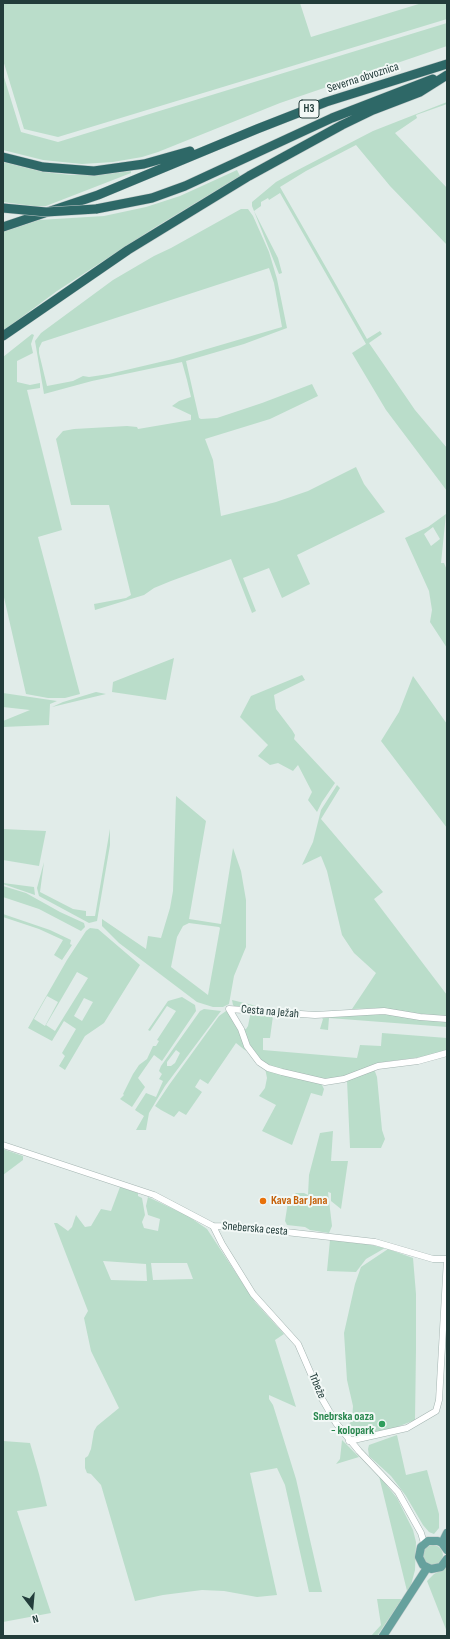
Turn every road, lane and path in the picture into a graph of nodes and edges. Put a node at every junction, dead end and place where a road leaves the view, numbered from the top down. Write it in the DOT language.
graph roads {
  1 [pos="447,64"];
  2 [pos="447,75"];
  3 [pos="221,144"];
  4 [pos="3,157"];
  5 [pos="3,208"];
  6 [pos="3,227"];
  7 [pos="3,336"];
  8 [pos="447,1019"];
  9 [pos="447,1053"];
  10 [pos="3,1145"];
  11 [pos="213,1226"];
  12 [pos="447,1259"];
  13 [pos="349,1441"];
  14 [pos="447,1533"];
  15 [pos="424,1544"];
  16 [pos="444,1547"];
  17 [pos="447,1559"];
  18 [pos="427,1568"];
  19 [pos="383,1636"];
  1 -- 3 [label="highway, Severna obvoznica / H3"];
  2 -- 5 [label="highway, bridge"];
  2 -- 7 [label="highway"];
  3 -- 4 [label="highway"];
  3 -- 6 [label="highway"];
  8 -- 9 [label="street, Cesta na Ježah"];
  10 -- 11 [label="street, Sneberska cesta"];
  11 -- 12 [label="street, Sneberska cesta"];
  11 -- 13 [label="street, Trbeže"];
  12 -- 13 [label="street"];
  13 -- 15 [label="street, Trbeže"];
  14 -- 16 [label="main road"];
  15 -- 16 [label="main road"];
  15 -- 18 [label="main road"];
  17 -- 18 [label="main road"];
  18 -- 19 [label="main road"];
}
